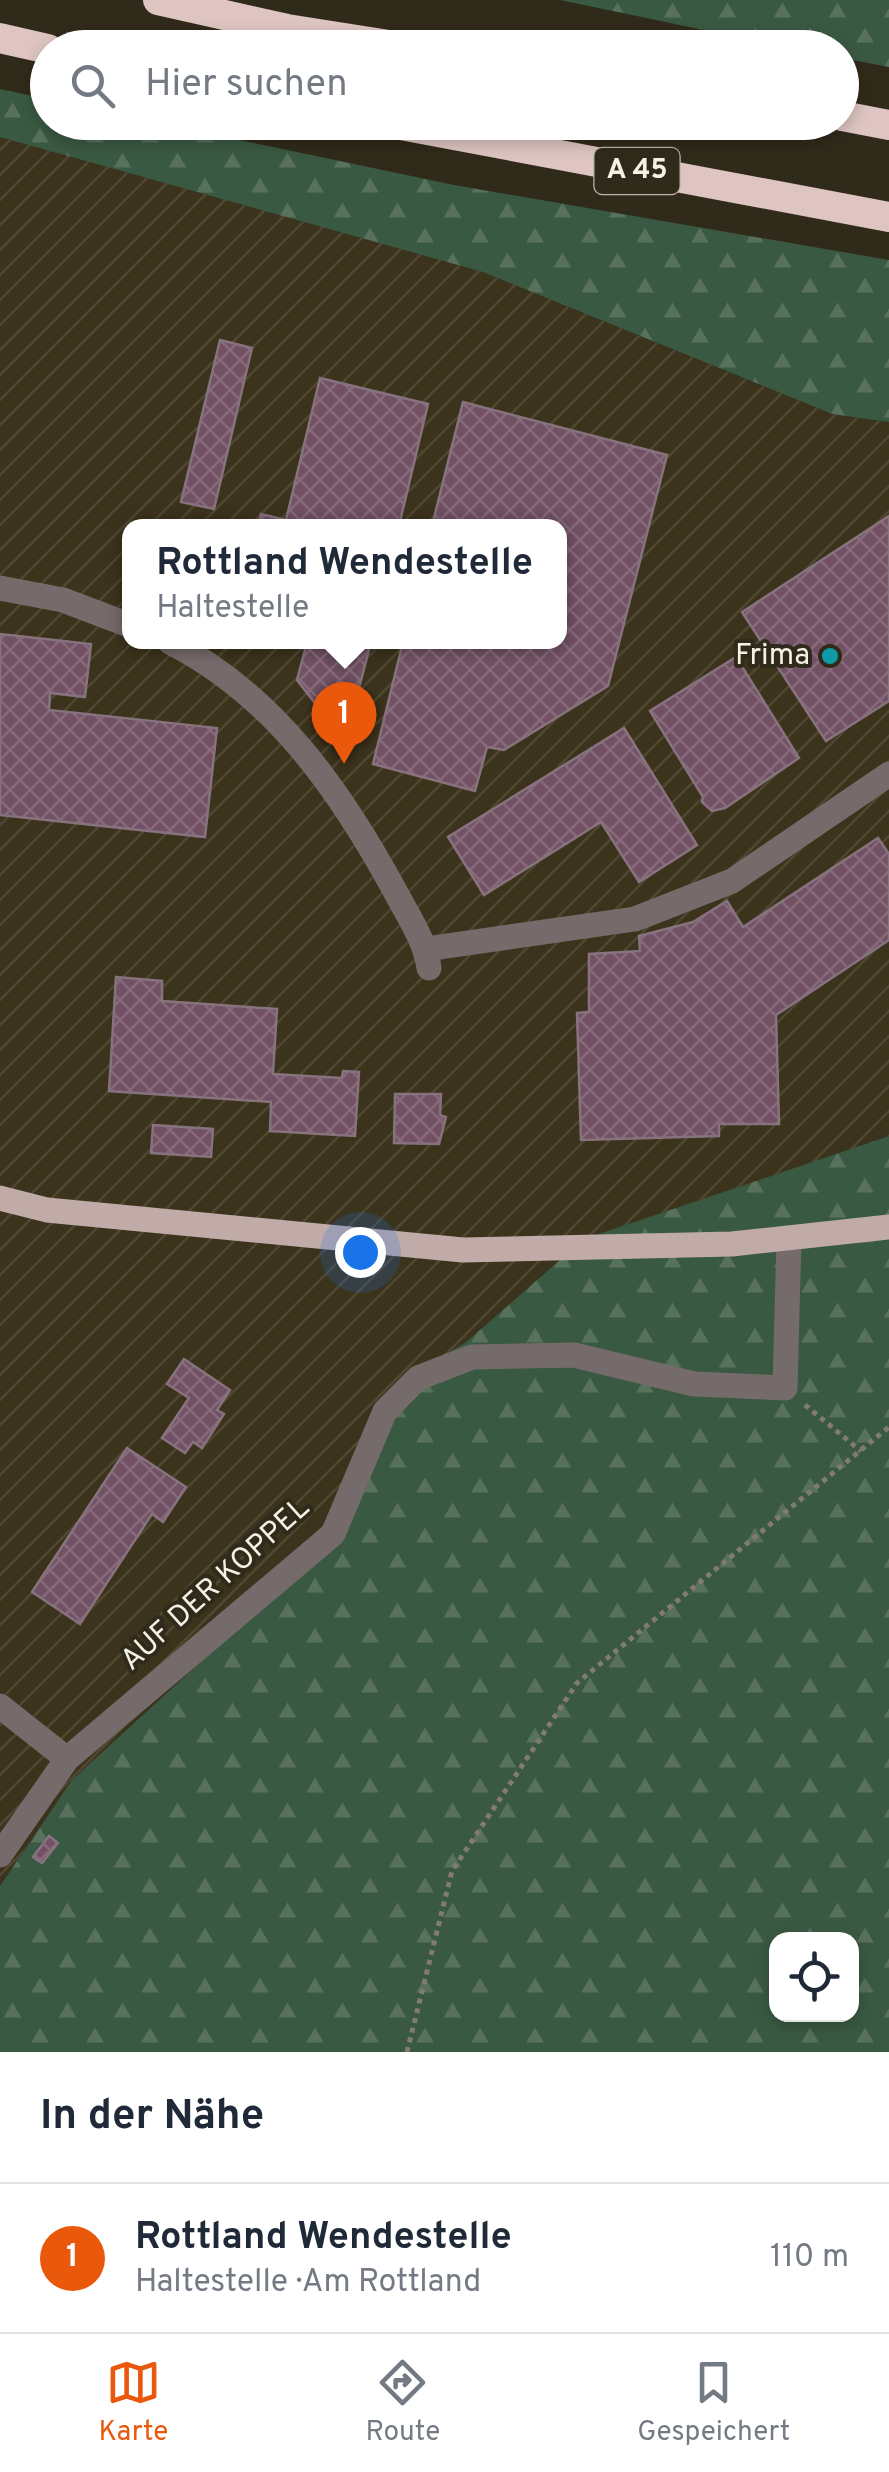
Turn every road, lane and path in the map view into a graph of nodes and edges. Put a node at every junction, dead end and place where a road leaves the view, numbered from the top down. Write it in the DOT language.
graph roads {
  1 [pos="158,0"];
  2 [pos="293,30"];
  3 [pos="0,38"];
  4 [pos="30,45"];
  5 [pos="859,119"];
  6 [pos="889,125"];
  7 [pos="480,140"];
  8 [pos="889,217"];
  9 [pos="0,588"];
  10 [pos="122,622"];
  11 [pos="182,649"];
  12 [pos="889,774"];
  13 [pos="0,1198"];
  14 [pos="889,1227"];
  15 [pos="789,1238"];
  16 [pos="784,1388"];
  17 [pos="889,1427"];
  18 [pos="861,1451"];
  19 [pos="0,1706"];
  20 [pos="68,1758"];
  21 [pos="0,1855"];
  22 [pos="407,2052"];
  1 -- 2 [label="highway"];
  3 -- 4 [label="highway"];
  5 -- 6 [label="highway"];
  7 -- 8 [label="highway, A 45"];
  9 -- 10 [label="street"];
  11 -- 12 [label="street"];
  13 -- 15 [label="main road"];
  14 -- 15 [label="main road"];
  15 -- 16 [label="street"];
  16 -- 18 [label="path"];
  16 -- 20 [label="street, AUF DER KOPPEL"];
  17 -- 18 [label="path"];
  18 -- 22 [label="path"];
  19 -- 20 [label="street"];
  20 -- 21 [label="street, AUF DER KOPPEL"];
}
